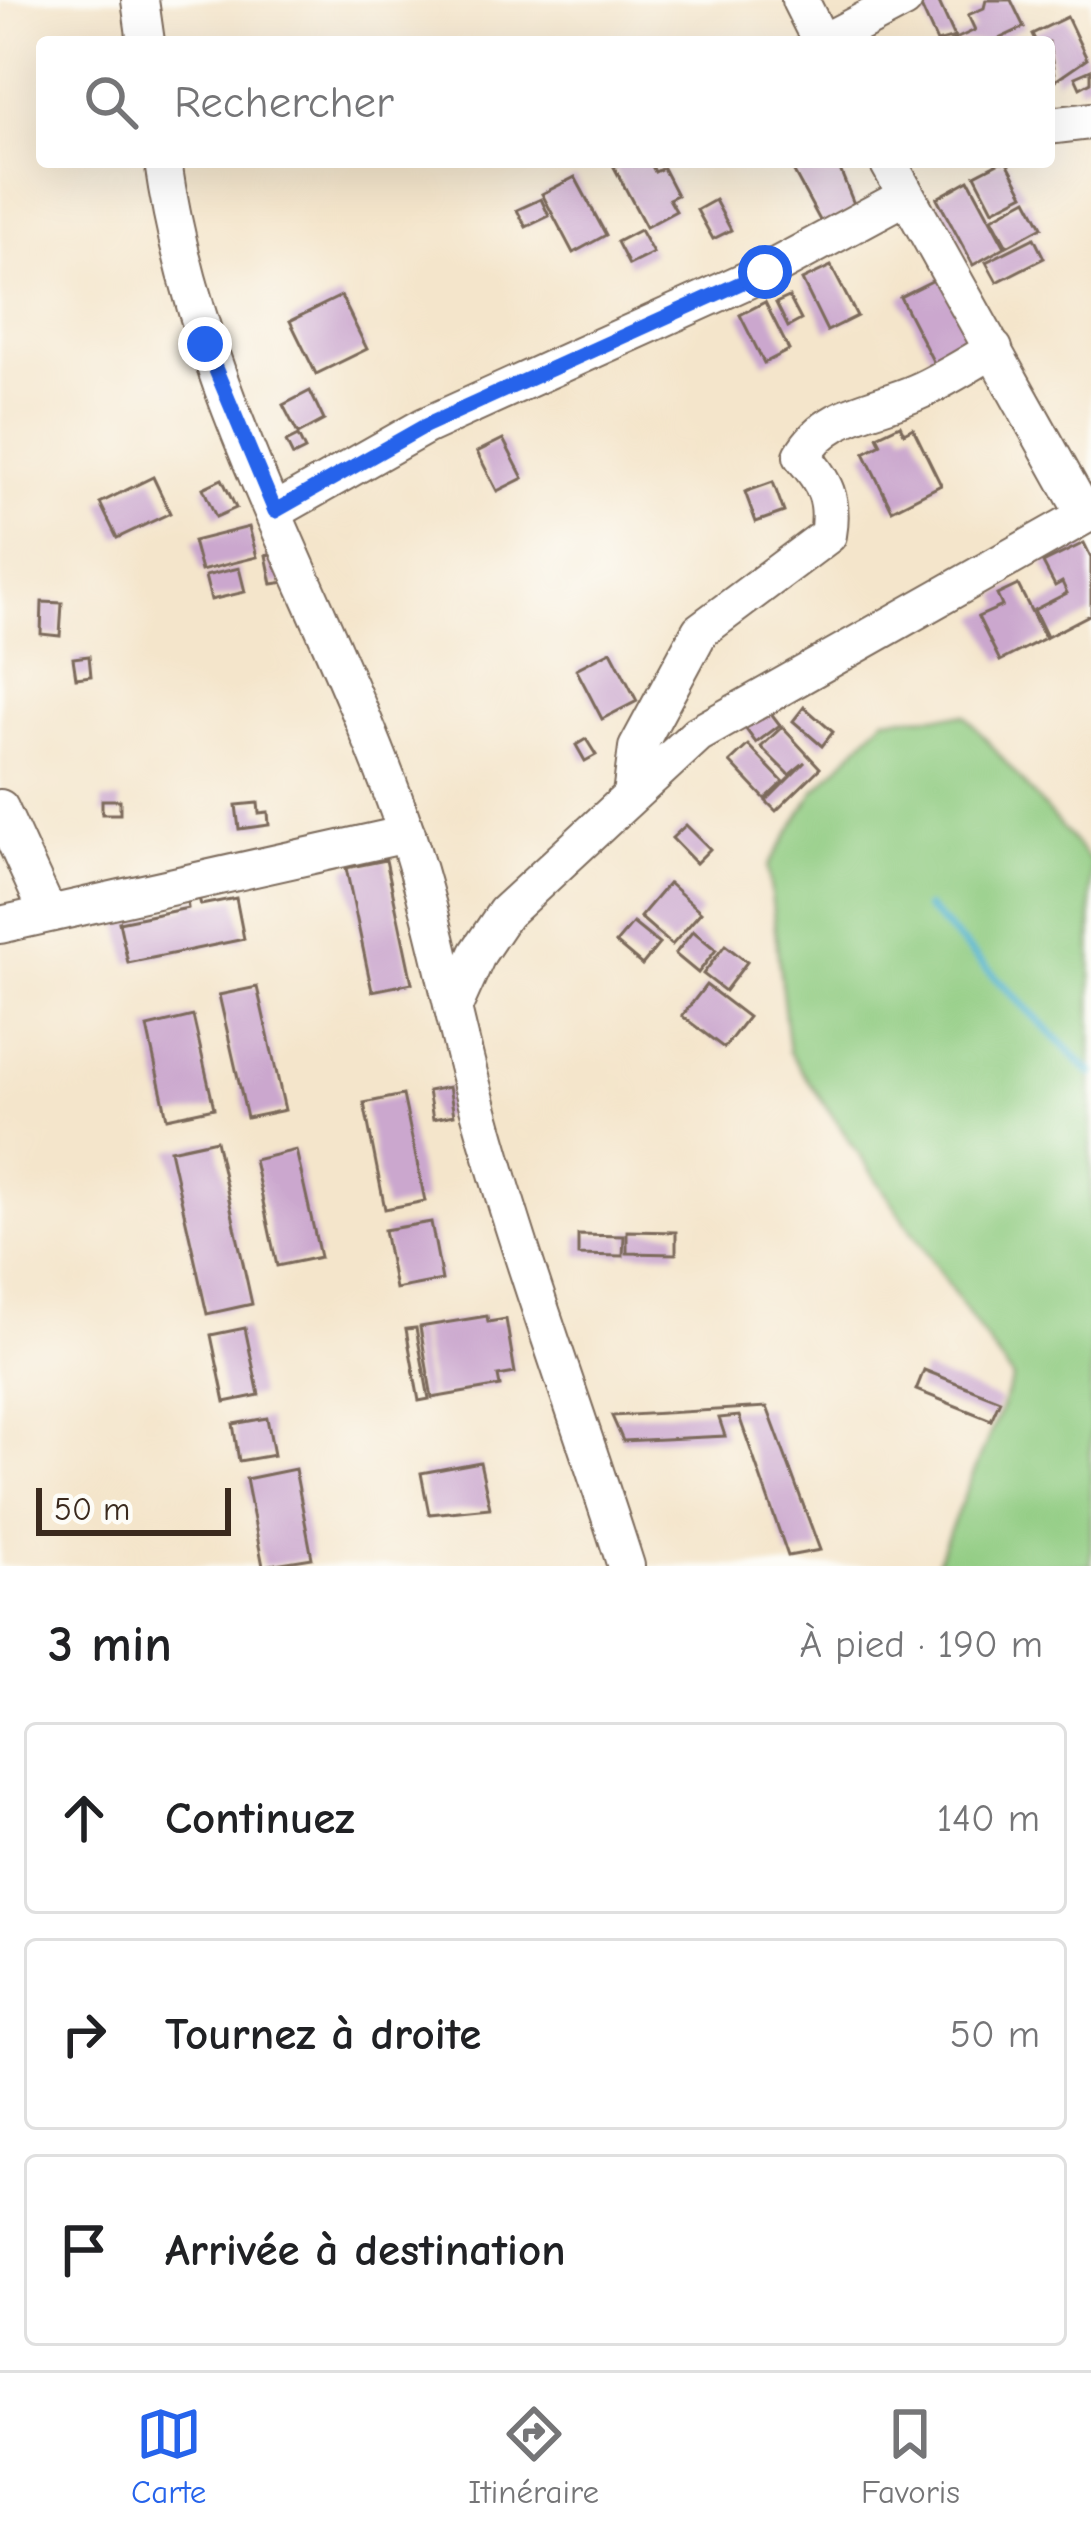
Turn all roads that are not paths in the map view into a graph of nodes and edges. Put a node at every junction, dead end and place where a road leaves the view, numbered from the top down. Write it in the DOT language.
graph roads {
  1 [pos="140,0"];
  2 [pos="800,0"];
  3 [pos="904,0"];
  4 [pos="145,36"];
  5 [pos="820,36"];
  6 [pos="835,36"];
  7 [pos="1091,121"];
  8 [pos="1055,125"];
  9 [pos="164,168"];
  10 [pos="892,168"];
  11 [pos="906,196"];
  12 [pos="994,350"];
  13 [pos="275,511"];
  14 [pos="1088,514"];
  15 [pos="631,795"];
  16 [pos="0,808"];
  17 [pos="406,834"];
  18 [pos="48,913"];
  19 [pos="0,926"];
  20 [pos="455,1004"];
  21 [pos="626,1566"];
  1 -- 4 [label="street"];
  2 -- 5 [label="street"];
  3 -- 6 [label="street"];
  7 -- 8 [label="street"];
  9 -- 13 [label="street"];
  10 -- 11 [label="street"];
  11 -- 12 [label="street"];
  11 -- 13 [label="street"];
  12 -- 14 [label="street"];
  12 -- 15 [label="street"];
  13 -- 17 [label="street"];
  14 -- 15 [label="street"];
  15 -- 20 [label="street"];
  16 -- 18 [label="street"];
  17 -- 18 [label="street"];
  17 -- 20 [label="street"];
  18 -- 19 [label="street"];
  20 -- 21 [label="street"];
}
